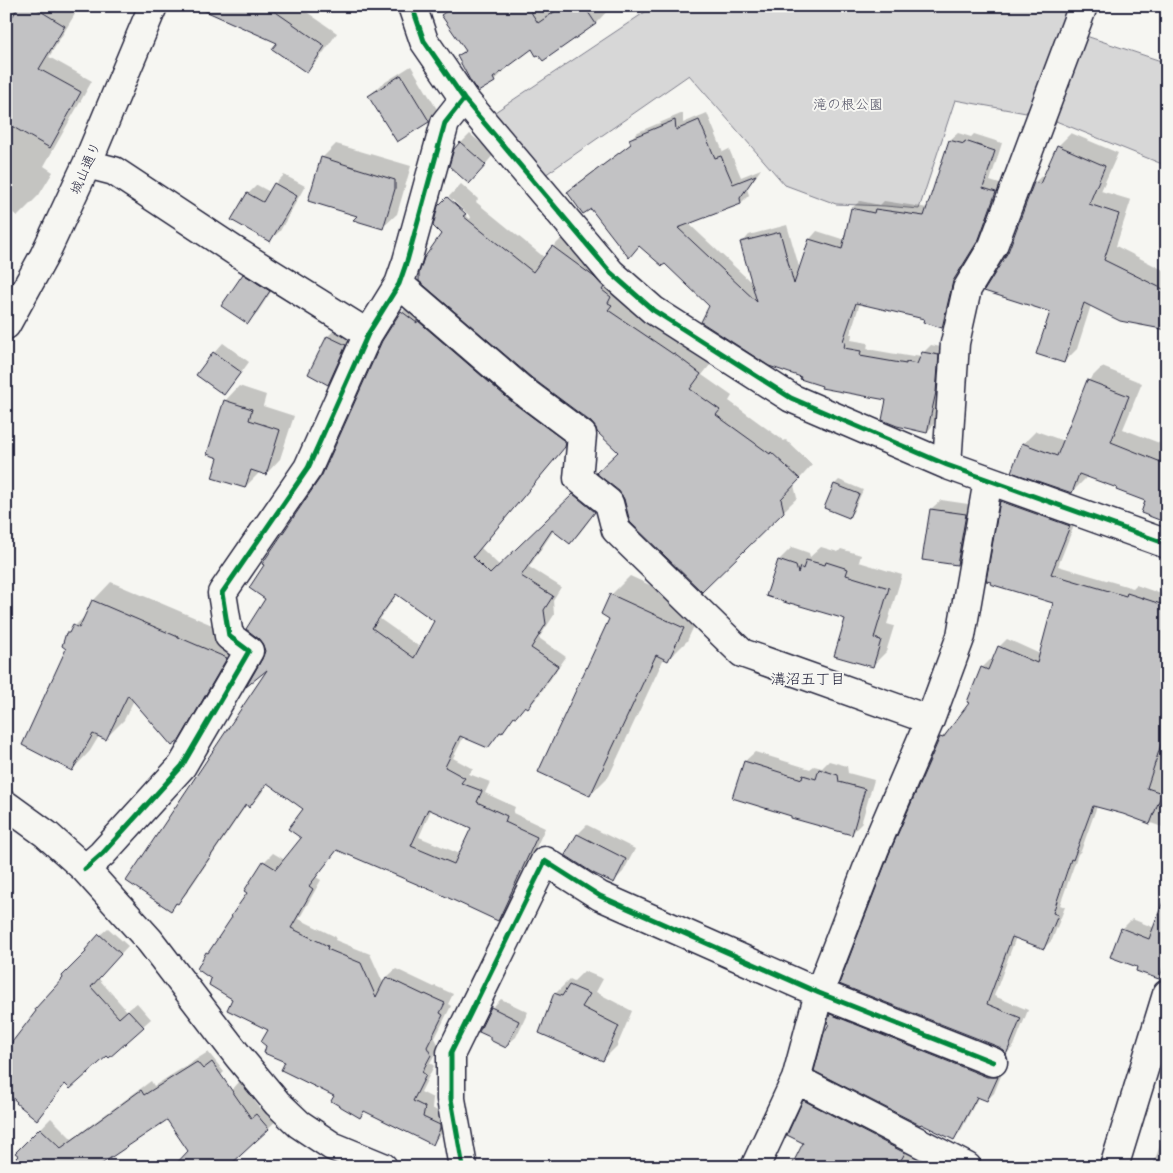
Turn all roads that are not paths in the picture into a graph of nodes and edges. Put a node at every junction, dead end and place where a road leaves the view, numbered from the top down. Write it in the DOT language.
graph roads {
  1 [pos="153,6"];
  2 [pos="412,6"];
  3 [pos="1083,6"];
  4 [pos="464,99"];
  5 [pos="87,164"];
  6 [pos="399,284"];
  7 [pos="6,325"];
  8 [pos="368,334"];
  9 [pos="947,465"];
  10 [pos="988,480"];
  11 [pos="1167,544"];
  12 [pos="930,720"];
  13 [pos="6,805"];
  14 [pos="85,869"];
  15 [pos="819,993"];
  16 [pos="1167,994"];
  17 [pos="994,1062"];
  18 [pos="796,1079"];
  19 [pos="383,1167"];
  20 [pos="463,1167"];
  21 [pos="755,1167"];
  22 [pos="967,1167"];
  23 [pos="1114,1167"];
  1 -- 5 [label="street, 城山通り"];
  2 -- 4 [label="street"];
  3 -- 9 [label="street"];
  4 -- 6 [label="street"];
  4 -- 9 [label="street"];
  5 -- 7 [label="street, 城山通り"];
  5 -- 8 [label="street"];
  6 -- 8 [label="street"];
  6 -- 12 [label="street"];
  8 -- 14 [label="street"];
  9 -- 10 [label="street"];
  10 -- 11 [label="street"];
  10 -- 12 [label="street"];
  12 -- 15 [label="street"];
  13 -- 14 [label="street"];
  14 -- 19 [label="street"];
  15 -- 17 [label="street"];
  15 -- 18 [label="street"];
  15 -- 20 [label="street"];
  16 -- 23 [label="street"];
  18 -- 21 [label="street"];
  18 -- 22 [label="street"];
}
